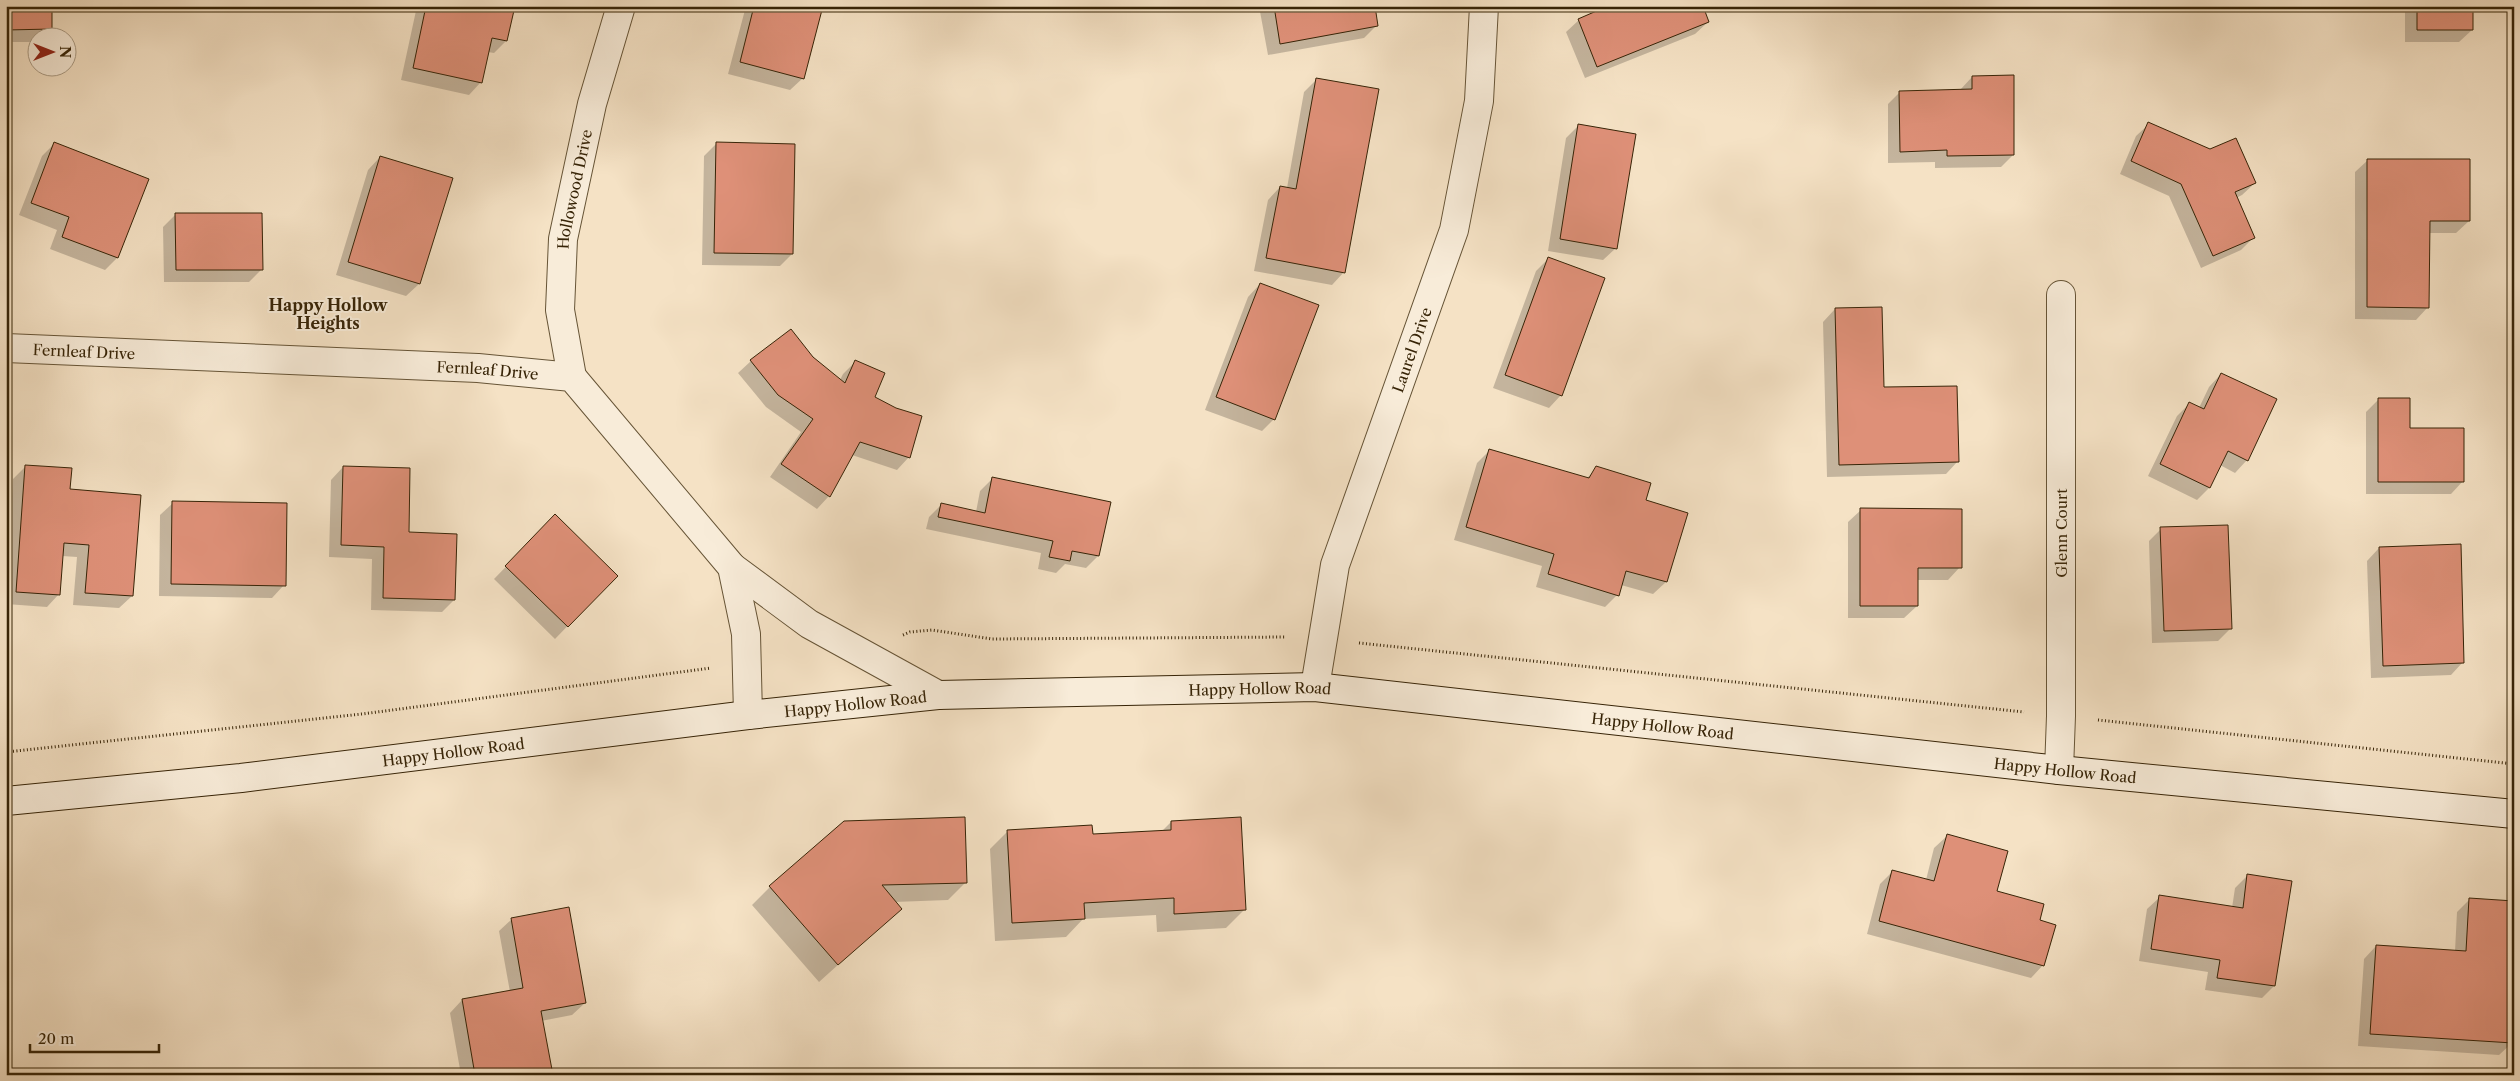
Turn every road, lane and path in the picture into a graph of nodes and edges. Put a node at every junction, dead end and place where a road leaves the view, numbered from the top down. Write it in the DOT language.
graph roads {
  1 [pos="621,6"];
  2 [pos="1484,6"];
  3 [pos="2061,295"];
  4 [pos="6,348"];
  5 [pos="572,376"];
  6 [pos="732,567"];
  7 [pos="1315,687"];
  8 [pos="938,695"];
  9 [pos="748,715"];
  10 [pos="2059,770"];
  11 [pos="6,801"];
  12 [pos="2514,814"];
  1 -- 5 [label="street, Hollowood Drive"];
  2 -- 7 [label="street, Laurel Drive"];
  3 -- 10 [label="street, Glenn Court"];
  4 -- 5 [label="street, Fernleaf Drive"];
  5 -- 6 [label="street"];
  6 -- 8 [label="street"];
  6 -- 9 [label="street"];
  7 -- 8 [label="street, Happy Hollow Road"];
  7 -- 10 [label="street, Happy Hollow Road"];
  8 -- 9 [label="street, Happy Hollow Road"];
  9 -- 11 [label="street, Happy Hollow Road"];
  10 -- 12 [label="street, Happy Hollow Road"];
}
